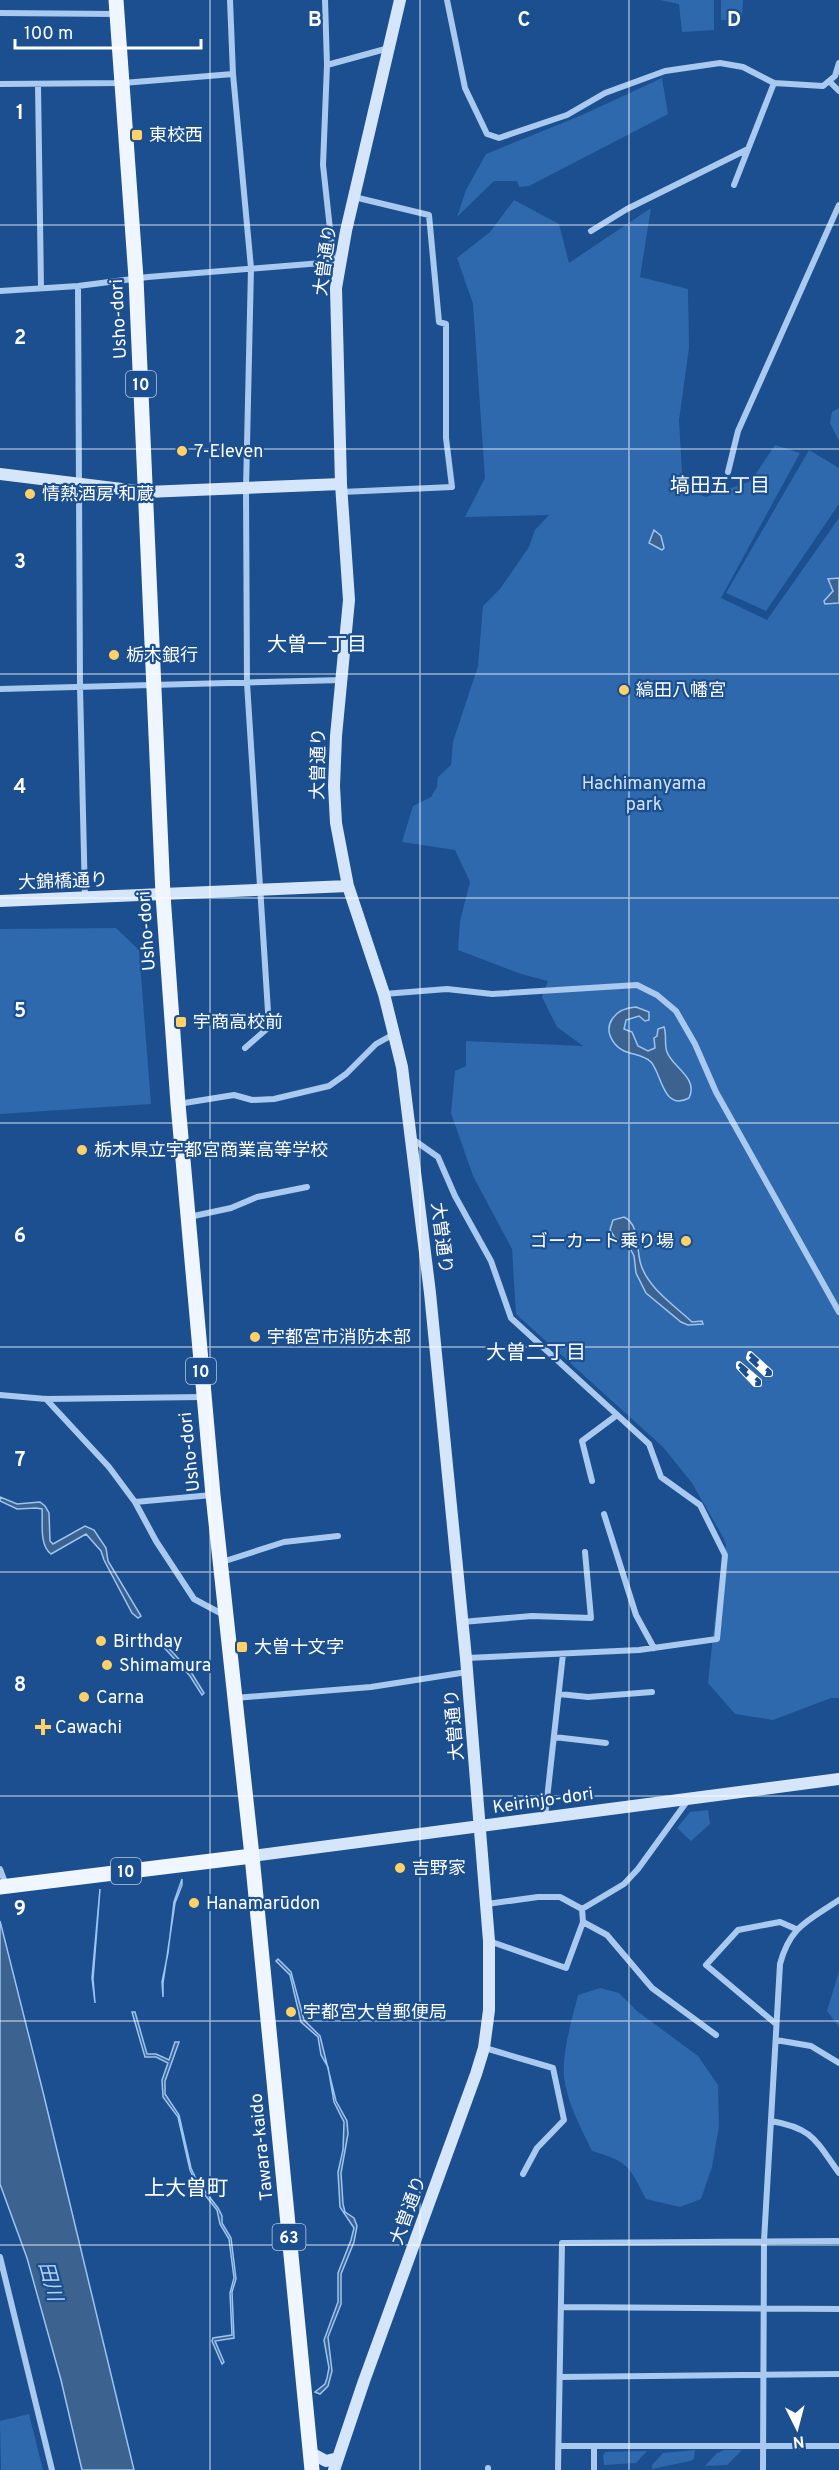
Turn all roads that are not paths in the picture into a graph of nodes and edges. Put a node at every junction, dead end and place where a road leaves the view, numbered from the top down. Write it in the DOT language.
graph roads {
  1 [pos="230,0"];
  2 [pos="325,0"];
  3 [pos="400,0"];
  4 [pos="447,0"];
  5 [pos="116,7"];
  6 [pos="0,13"];
  7 [pos="389,48"];
  8 [pos="839,63"];
  9 [pos="327,65"];
  10 [pos="233,74"];
  11 [pos="829,81"];
  12 [pos="123,83"];
  13 [pos="774,83"];
  14 [pos="0,84"];
  15 [pos="38,84"];
  16 [pos="839,91"];
  17 [pos="748,149"];
  18 [pos="734,185"];
  19 [pos="354,197"];
  20 [pos="839,206"];
  21 [pos="591,231"];
  22 [pos="334,262"];
  23 [pos="250,268"];
  24 [pos="136,278"];
  25 [pos="78,286"];
  26 [pos="41,288"];
  27 [pos="336,288"];
  28 [pos="0,291"];
  29 [pos="728,472"];
  30 [pos="0,474"];
  31 [pos="80,483"];
  32 [pos="341,488"];
  33 [pos="246,489"];
  34 [pos="146,492"];
  35 [pos="342,680"];
  36 [pos="247,683"];
  37 [pos="155,686"];
  38 [pos="80,687"];
  39 [pos="0,689"];
  40 [pos="348,886"];
  41 [pos="259,890"];
  42 [pos="163,895"];
  43 [pos="85,898"];
  44 [pos="0,901"];
  45 [pos="384,994"];
  46 [pos="395,1033"];
  47 [pos="245,1048"];
  48 [pos="178,1104"];
  49 [pos="411,1138"];
  50 [pos="307,1187"];
  51 [pos="188,1217"];
  52 [pos="839,1312"];
  53 [pos="0,1395"];
  54 [pos="203,1397"];
  55 [pos="46,1399"];
  56 [pos="617,1415"];
  57 [pos="592,1481"];
  58 [pos="213,1495"];
  59 [pos="135,1502"];
  60 [pos="604,1514"];
  61 [pos="338,1536"];
  62 [pos="585,1552"];
  63 [pos="220,1563"];
  64 [pos="225,1616"];
  65 [pos="462,1622"];
  66 [pos="654,1648"];
  67 [pos="563,1654"];
  68 [pos="466,1658"];
  69 [pos="467,1672"];
  70 [pos="651,1692"];
  71 [pos="559,1694"];
  72 [pos="234,1699"];
  73 [pos="554,1737"];
  74 [pos="606,1743"];
  75 [pos="839,1779"];
  76 [pos="688,1799"];
  77 [pos="545,1818"];
  78 [pos="480,1827"];
  79 [pos="252,1856"];
  80 [pos="0,1869"];
  81 [pos="3,1886"];
  82 [pos="839,1900"];
  83 [pos="486,1904"];
  84 [pos="582,1909"];
  85 [pos="583,1922"];
  86 [pos="796,1929"];
  87 [pos="489,1941"];
  88 [pos="776,2024"];
  89 [pos="716,2035"];
  90 [pos="776,2040"];
  91 [pos="484,2048"];
  92 [pos="839,2063"];
  93 [pos="771,2121"];
  94 [pos="839,2173"];
  95 [pos="523,2174"];
  96 [pos="764,2241"];
  97 [pos="839,2241"];
  98 [pos="0,2257"];
  99 [pos="561,2307"];
  100 [pos="764,2308"];
  101 [pos="839,2309"];
  102 [pos="764,2374"];
  103 [pos="839,2374"];
  104 [pos="560,2377"];
  105 [pos="558,2446"];
  106 [pos="594,2446"];
  107 [pos="764,2446"];
  108 [pos="839,2446"];
  109 [pos="311,2453"];
  110 [pos="336,2464"];
  111 [pos="52,2470"];
  112 [pos="312,2470"];
  113 [pos="558,2470"];
  114 [pos="594,2470"];
  115 [pos="763,2470"];
  1 -- 10 [label="street"];
  2 -- 9 [label="street"];
  3 -- 7 [label="street, 大曽通り"];
  4 -- 13 [label="street"];
  5 -- 6 [label="street"];
  5 -- 12 [label="main road, Usho-dori / 10"];
  7 -- 9 [label="street"];
  7 -- 19 [label="street, 大曽通り"];
  8 -- 11 [label="street"];
  9 -- 22 [label="street"];
  10 -- 12 [label="street"];
  10 -- 23 [label="street"];
  11 -- 13 [label="street"];
  11 -- 16 [label="street"];
  12 -- 15 [label="street"];
  12 -- 24 [label="main road, Usho-dori / 10"];
  13 -- 17 [label="street"];
  14 -- 15 [label="street"];
  15 -- 26 [label="street"];
  17 -- 18 [label="street"];
  17 -- 21 [label="street"];
  19 -- 27 [label="street, 大曽通り"];
  19 -- 32 [label="street"];
  20 -- 29 [label="street"];
  22 -- 23 [label="street"];
  22 -- 27 [label="street"];
  23 -- 24 [label="street"];
  23 -- 33 [label="street"];
  24 -- 25 [label="street"];
  24 -- 34 [label="main road, Usho-dori / 10"];
  25 -- 26 [label="street"];
  25 -- 31 [label="street"];
  26 -- 28 [label="street"];
  27 -- 32 [label="street, 大曽通り"];
  30 -- 31 [label="street"];
  31 -- 34 [label="street"];
  31 -- 38 [label="street"];
  32 -- 33 [label="street"];
  32 -- 35 [label="street, 大曽通り"];
  33 -- 34 [label="street"];
  33 -- 36 [label="street"];
  34 -- 37 [label="main road, Usho-dori / 10"];
  35 -- 36 [label="street"];
  35 -- 40 [label="street, 大曽通り"];
  36 -- 37 [label="street"];
  36 -- 41 [label="street"];
  37 -- 38 [label="street"];
  37 -- 42 [label="main road, Usho-dori / 10"];
  38 -- 39 [label="street"];
  38 -- 43 [label="street"];
  40 -- 41 [label="street, 大錦橋通り"];
  40 -- 45 [label="street, 大曽通り"];
  41 -- 42 [label="street, 大錦橋通り"];
  41 -- 47 [label="street"];
  42 -- 43 [label="street, 大錦橋通り"];
  42 -- 48 [label="main road, Usho-dori / 10"];
  43 -- 44 [label="street, 大錦橋通り"];
  45 -- 46 [label="street, 大曽通り"];
  45 -- 52 [label="street"];
  46 -- 48 [label="street"];
  46 -- 49 [label="street, 大曽通り"];
  48 -- 51 [label="main road, Usho-dori / 10"];
  49 -- 56 [label="street"];
  49 -- 65 [label="street, 大曽通り"];
  50 -- 51 [label="street"];
  51 -- 54 [label="main road, Usho-dori / 10"];
  53 -- 55 [label="street"];
  54 -- 55 [label="street"];
  54 -- 58 [label="main road, Usho-dori / 10"];
  55 -- 59 [label="street"];
  56 -- 57 [label="street"];
  56 -- 66 [label="street"];
  58 -- 59 [label="street"];
  58 -- 63 [label="main road, Usho-dori / 10"];
  59 -- 64 [label="street"];
  60 -- 66 [label="street"];
  61 -- 63 [label="street"];
  62 -- 65 [label="street"];
  63 -- 64 [label="main road, Usho-dori / 10"];
  64 -- 72 [label="main road, Usho-dori / 10"];
  65 -- 68 [label="street, 大曽通り"];
  66 -- 67 [label="street"];
  67 -- 68 [label="street"];
  67 -- 71 [label="street"];
  68 -- 69 [label="street, 大曽通り"];
  69 -- 72 [label="street"];
  69 -- 78 [label="street, 大曽通り"];
  70 -- 71 [label="street"];
  71 -- 73 [label="street"];
  72 -- 79 [label="main road, Usho-dori / 10"];
  73 -- 74 [label="street"];
  73 -- 77 [label="street"];
  75 -- 76 [label="street, Keirinjo-dori"];
  76 -- 77 [label="street, Keirinjo-dori"];
  76 -- 84 [label="street"];
  77 -- 78 [label="street, Keirinjo-dori"];
  78 -- 79 [label="street, Keirinjo-dori"];
  78 -- 83 [label="street, 大曽通り"];
  79 -- 81 [label="main road, 10"];
  79 -- 109 [label="main road, Tawara-kaido / 63"];
  80 -- 81 [label="street"];
  82 -- 86 [label="street"];
  83 -- 84 [label="street"];
  83 -- 87 [label="street, 大曽通り"];
  84 -- 85 [label="street"];
  85 -- 87 [label="street"];
  85 -- 89 [label="street"];
  86 -- 88 [label="street"];
  86 -- 88 [label="street"];
  87 -- 91 [label="street, 大曽通り"];
  88 -- 90 [label="street"];
  90 -- 92 [label="street"];
  90 -- 93 [label="street"];
  91 -- 95 [label="street"];
  91 -- 110 [label="street, 大曽通り"];
  93 -- 94 [label="street"];
  93 -- 96 [label="street"];
  96 -- 97 [label="street"];
  96 -- 99 [label="street"];
  96 -- 100 [label="street"];
  98 -- 111 [label="street"];
  99 -- 100 [label="street"];
  99 -- 104 [label="street"];
  100 -- 101 [label="street"];
  100 -- 102 [label="street"];
  102 -- 103 [label="street"];
  102 -- 104 [label="street"];
  102 -- 107 [label="street"];
  104 -- 105 [label="street"];
  105 -- 106 [label="street"];
  105 -- 113 [label="street"];
  106 -- 107 [label="street"];
  106 -- 114 [label="street"];
  107 -- 108 [label="street"];
  107 -- 115 [label="street"];
  109 -- 110 [label="street"];
  109 -- 112 [label="main road, Tawara-kaido / 63"];
}
